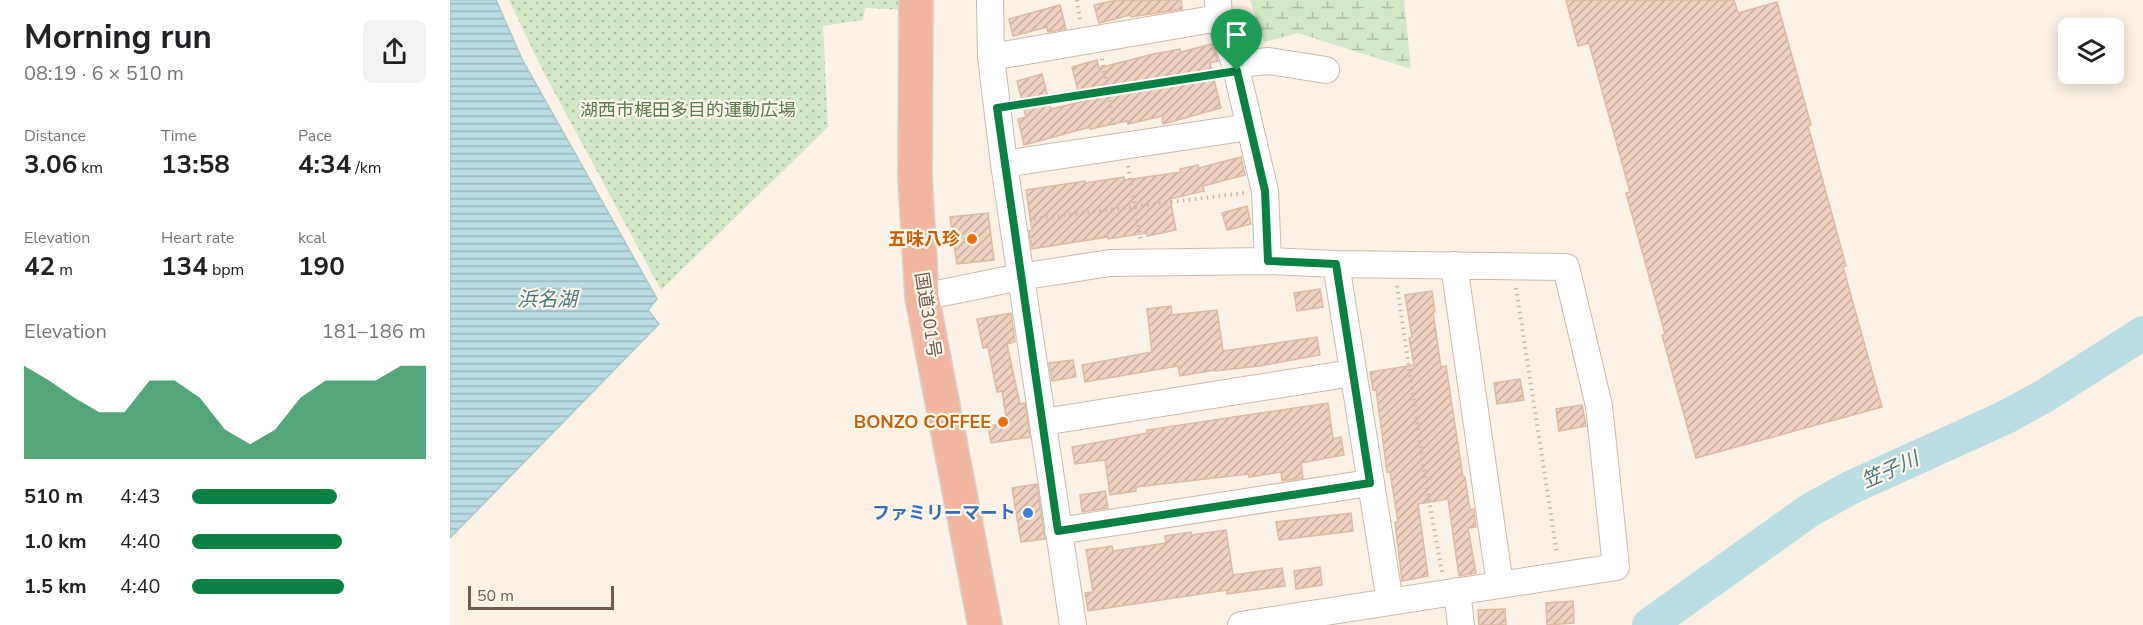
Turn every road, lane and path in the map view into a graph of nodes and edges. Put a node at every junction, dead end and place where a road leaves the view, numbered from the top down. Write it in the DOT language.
graph roads {
  1 [pos="916,0"];
  2 [pos="990,0"];
  3 [pos="1219,9"];
  4 [pos="1098,39"];
  5 [pos="991,57"];
  6 [pos="1236,68"];
  7 [pos="1326,70"];
  8 [pos="1108,92"];
  9 [pos="997,108"];
  10 [pos="1249,127"];
  11 [pos="1121,146"];
  12 [pos="1004,164"];
  13 [pos="1265,191"];
  14 [pos="1135,206"];
  15 [pos="1012,222"];
  16 [pos="1268,261"];
  17 [pos="1144,263"];
  18 [pos="1336,264"];
  19 [pos="1394,265"];
  20 [pos="1454,265"];
  21 [pos="1513,265"];
  22 [pos="1020,277"];
  23 [pos="922,297"];
  24 [pos="1352,373"];
  25 [pos="1043,422"];
  26 [pos="1370,483"];
  27 [pos="1058,531"];
  28 [pos="1560,575"];
  29 [pos="1500,585"];
  30 [pos="1451,592"];
  31 [pos="1389,602"];
  32 [pos="986,625"];
  33 [pos="1073,625"];
  34 [pos="1241,625"];
  35 [pos="1461,625"];
  1 -- 23 [label="highway, 国道301号"];
  2 -- 5 [label="street"];
  3 -- 4 [label="street"];
  3 -- 6 [label="street"];
  4 -- 5 [label="street"];
  4 -- 8 [label="path"];
  5 -- 9 [label="street"];
  6 -- 7 [label="street"];
  6 -- 8 [label="path"];
  6 -- 10 [label="street"];
  8 -- 9 [label="path"];
  8 -- 11 [label="path"];
  9 -- 12 [label="street"];
  10 -- 11 [label="street"];
  10 -- 13 [label="street"];
  11 -- 12 [label="street"];
  11 -- 14 [label="path"];
  12 -- 15 [label="street"];
  13 -- 14 [label="path"];
  13 -- 16 [label="street"];
  14 -- 15 [label="path"];
  14 -- 17 [label="path"];
  15 -- 22 [label="street"];
  16 -- 17 [label="street"];
  16 -- 18 [label="street"];
  17 -- 22 [label="street"];
  18 -- 19 [label="street"];
  18 -- 24 [label="street"];
  19 -- 20 [label="street"];
  19 -- 30 [label="path"];
  20 -- 21 [label="street"];
  20 -- 29 [label="street"];
  21 -- 28 [label="path"];
  21 -- 28 [label="street"];
  22 -- 23 [label="street"];
  22 -- 25 [label="street"];
  23 -- 32 [label="highway, 国道301号"];
  24 -- 25 [label="street"];
  24 -- 26 [label="street"];
  25 -- 27 [label="street"];
  26 -- 27 [label="street"];
  26 -- 31 [label="street"];
  27 -- 33 [label="street"];
  28 -- 29 [label="street"];
  29 -- 30 [label="street"];
  30 -- 31 [label="street"];
  30 -- 35 [label="street"];
  31 -- 34 [label="street"];
}
